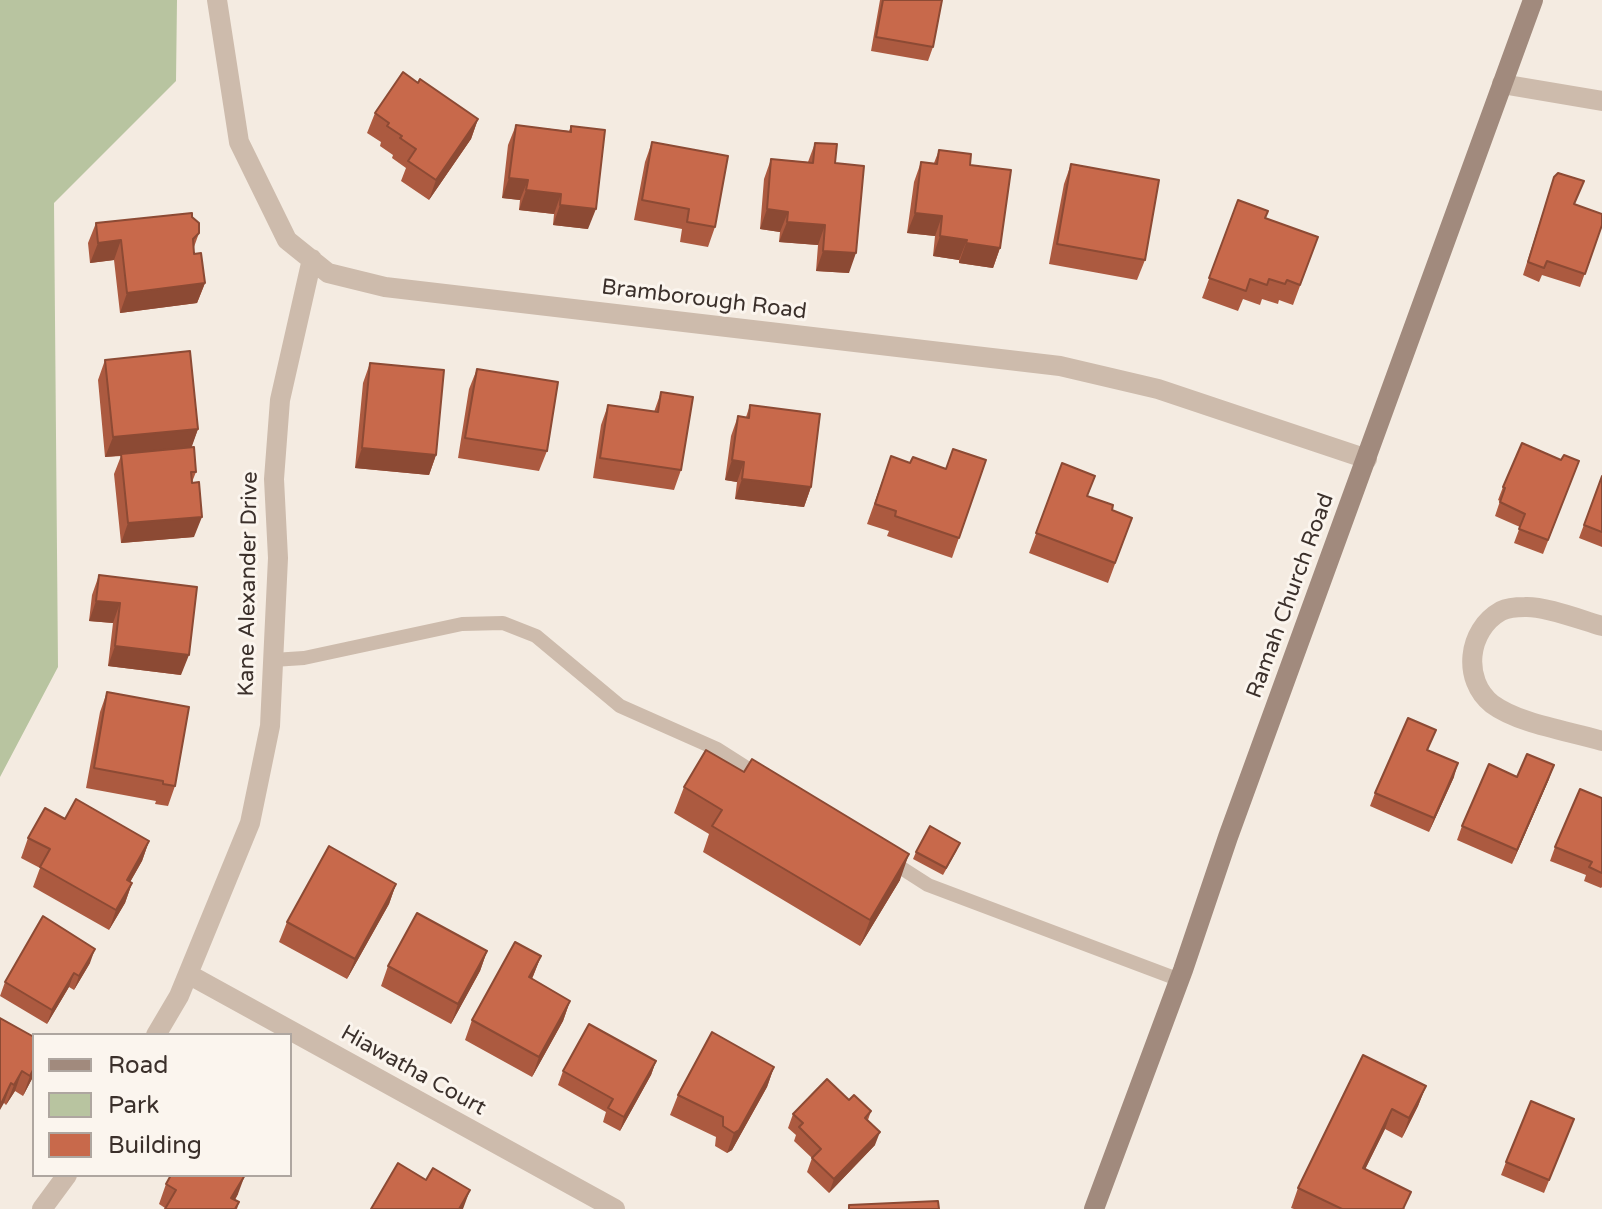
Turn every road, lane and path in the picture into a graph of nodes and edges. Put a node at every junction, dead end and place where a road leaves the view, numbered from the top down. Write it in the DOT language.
graph roads {
  1 [pos="217,0"];
  2 [pos="1533,0"];
  3 [pos="1502,84"];
  4 [pos="1602,101"];
  5 [pos="312,259"];
  6 [pos="1367,459"];
  7 [pos="1602,626"];
  8 [pos="273,660"];
  9 [pos="1602,741"];
  10 [pos="770,783"];
  11 [pos="876,851"];
  12 [pos="188,974"];
  13 [pos="1180,980"];
  14 [pos="157,1033"];
  15 [pos="66,1177"];
  16 [pos="42,1209"];
  17 [pos="615,1209"];
  18 [pos="1094,1209"];
  1 -- 5 [label="street, Bramborough Road"];
  2 -- 3 [label="main road, Ramah Church Road"];
  3 -- 4 [label="street"];
  3 -- 6 [label="main road, Ramah Church Road"];
  5 -- 6 [label="street, Bramborough Road"];
  5 -- 8 [label="street, Kane Alexander Drive"];
  6 -- 13 [label="main road, Ramah Church Road"];
  7 -- 9 [label="street"];
  8 -- 10 [label="lane"];
  8 -- 12 [label="street, Kane Alexander Drive"];
  11 -- 13 [label="lane"];
  12 -- 14 [label="street, Kane Alexander Drive"];
  12 -- 17 [label="street, Hiawatha Court"];
  13 -- 18 [label="main road, Ramah Church Road"];
  15 -- 16 [label="street"];
}
